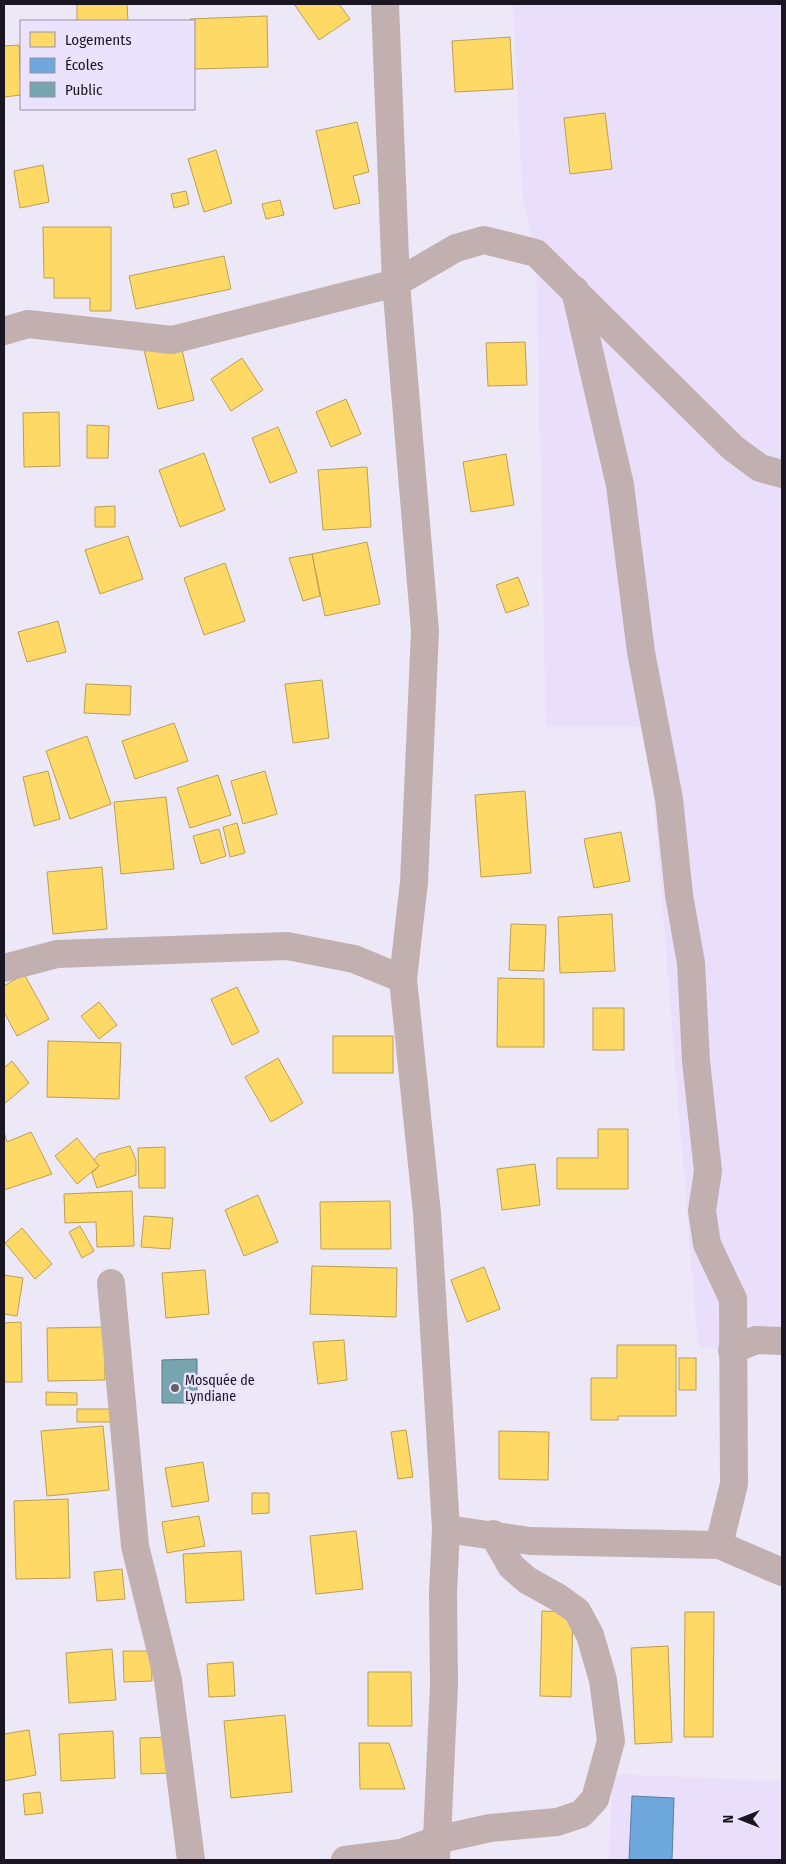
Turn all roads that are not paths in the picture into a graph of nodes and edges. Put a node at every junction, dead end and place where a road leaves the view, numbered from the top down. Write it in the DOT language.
graph roads {
  1 [pos="385,4"];
  2 [pos="396,283"];
  3 [pos="575,290"];
  4 [pos="4,330"];
  5 [pos="782,474"];
  6 [pos="4,968"];
  7 [pos="403,979"];
  8 [pos="111,1283"];
  9 [pos="782,1341"];
  10 [pos="732,1350"];
  11 [pos="446,1529"];
  12 [pos="493,1534"];
  13 [pos="719,1545"];
  14 [pos="782,1572"];
  15 [pos="436,1850"];
  16 [pos="191,1860"];
  17 [pos="345,1860"];
  1 -- 2 [label="street"];
  2 -- 3 [label="street"];
  2 -- 4 [label="street"];
  2 -- 7 [label="street"];
  3 -- 5 [label="street"];
  3 -- 10 [label="street"];
  6 -- 7 [label="street"];
  7 -- 11 [label="street"];
  8 -- 16 [label="street"];
  9 -- 10 [label="street"];
  10 -- 13 [label="street"];
  11 -- 12 [label="street"];
  11 -- 15 [label="street"];
  12 -- 13 [label="street"];
  12 -- 15 [label="street"];
  13 -- 14 [label="street"];
  15 -- 17 [label="street"];
}
